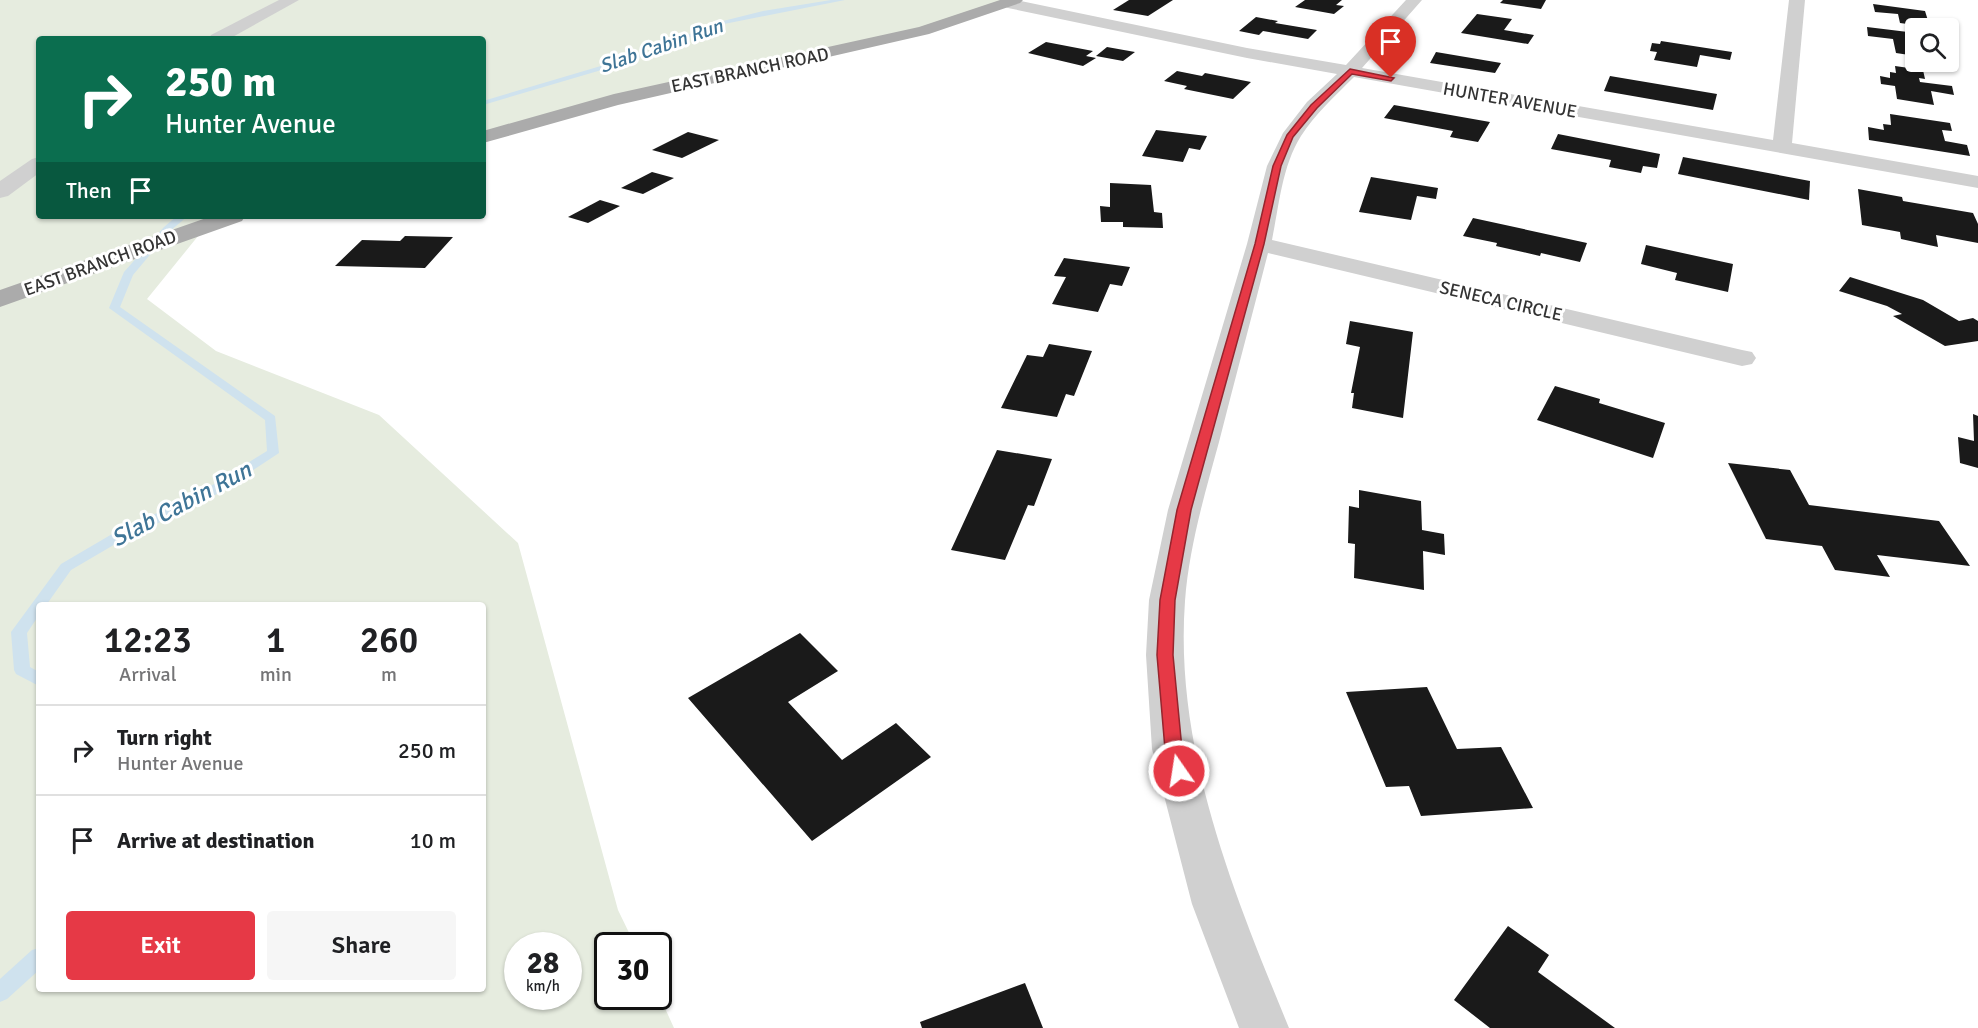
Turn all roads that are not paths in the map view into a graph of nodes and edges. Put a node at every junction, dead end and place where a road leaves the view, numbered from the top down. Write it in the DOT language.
graph roads {
  1 [pos="291,0"];
  2 [pos="1414,0"];
  3 [pos="1797,0"];
  4 [pos="1012,2"];
  5 [pos="223,36"];
  6 [pos="1350,71"];
  7 [pos="486,136"];
  8 [pos="1780,147"];
  9 [pos="36,165"];
  10 [pos="1978,182"];
  11 [pos="0,191"];
  12 [pos="225,219"];
  13 [pos="1259,244"];
  14 [pos="0,299"];
  15 [pos="1742,358"];
  16 [pos="1264,1028"];
  1 -- 5 [label="street"];
  2 -- 6 [label="street"];
  3 -- 8 [label="street"];
  4 -- 6 [label="street, HUNTER AVENUE"];
  4 -- 7 [label="main road, EAST BRANCH ROAD"];
  6 -- 8 [label="street, HUNTER AVENUE"];
  6 -- 13 [label="street"];
  8 -- 10 [label="street, HUNTER AVENUE"];
  9 -- 11 [label="street"];
  12 -- 14 [label="main road, EAST BRANCH ROAD"];
  13 -- 15 [label="street, SENECA CIRCLE"];
  13 -- 16 [label="street"];
}
